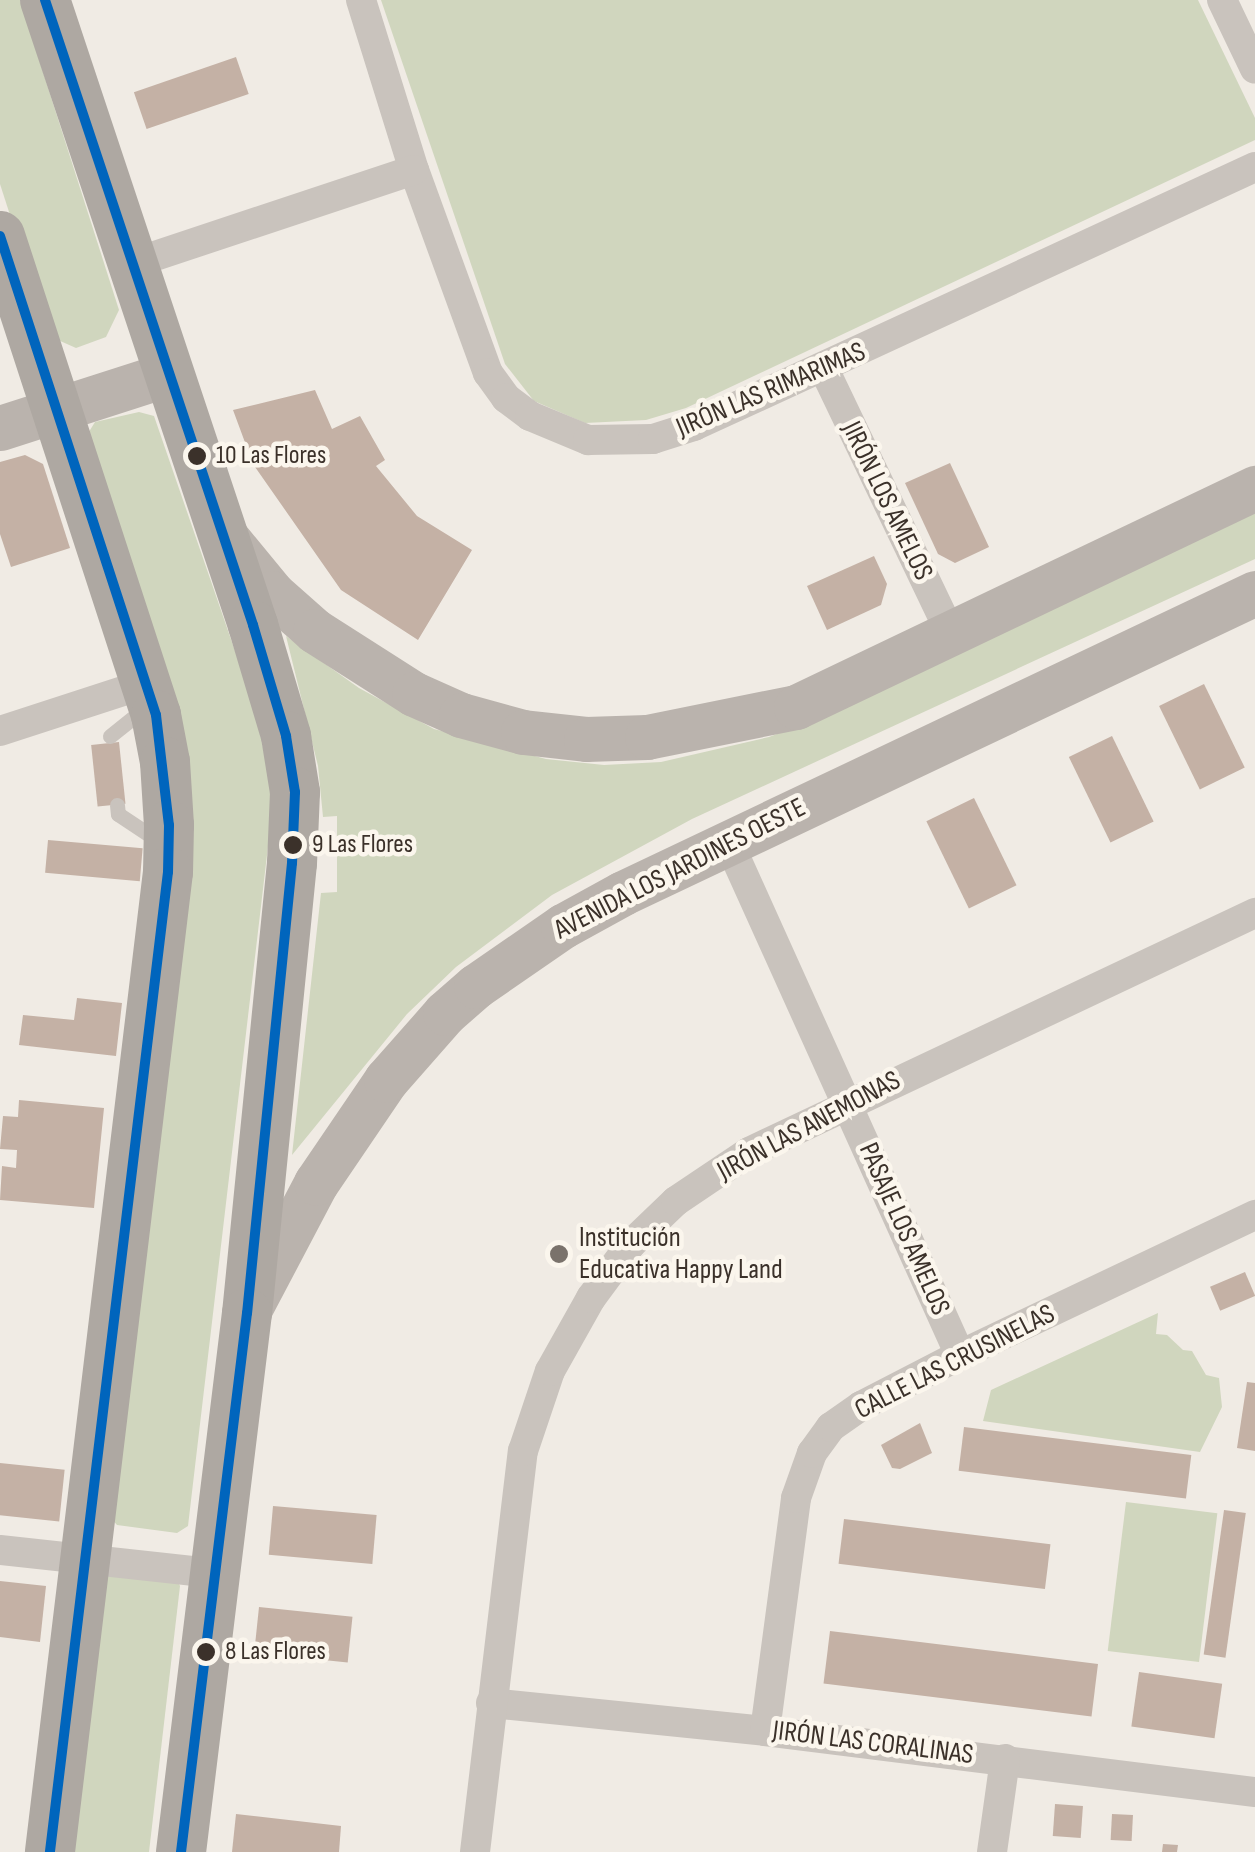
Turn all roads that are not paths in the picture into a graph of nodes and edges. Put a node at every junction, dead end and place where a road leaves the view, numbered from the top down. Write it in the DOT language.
graph roads {
  1 [pos="45,0"];
  2 [pos="360,0"];
  3 [pos="1222,0"];
  4 [pos="1255,69"];
  5 [pos="1255,167"];
  6 [pos="414,170"];
  7 [pos="0,236"];
  8 [pos="130,264"];
  9 [pos="824,369"];
  10 [pos="168,374"];
  11 [pos="56,411"];
  12 [pos="0,428"];
  13 [pos="1255,488"];
  14 [pos="222,532"];
  15 [pos="1255,593"];
  16 [pos="951,634"];
  17 [pos="137,693"];
  18 [pos="0,731"];
  19 [pos="117,805"];
  20 [pos="728,842"];
  21 [pos="168,848"];
  22 [pos="1255,914"];
  23 [pos="846,1103"];
  24 [pos="1255,1215"];
  25 [pos="247,1313"];
  26 [pos="960,1355"];
  27 [pos="0,1550"];
  28 [pos="86,1560"];
  29 [pos="213,1573"];
  30 [pos="491,1704"];
  31 [pos="765,1730"];
  32 [pos="1005,1759"];
  33 [pos="1255,1792"];
  34 [pos="50,1852"];
  35 [pos="181,1852"];
  36 [pos="475,1852"];
  37 [pos="992,1852"];
  1 -- 8 [label="main road"];
  2 -- 6 [label="street, JIRÓN LAS RIMARIMAS"];
  3 -- 4 [label="street"];
  5 -- 9 [label="street, JIRÓN LAS RIMARIMAS"];
  6 -- 8 [label="street"];
  6 -- 9 [label="street, JIRÓN LAS RIMARIMAS"];
  7 -- 11 [label="main road"];
  8 -- 10 [label="main road"];
  9 -- 16 [label="street, JIRÓN LOS AMELOS"];
  10 -- 11 [label="main road"];
  10 -- 14 [label="main road"];
  11 -- 12 [label="main road"];
  11 -- 17 [label="main road"];
  13 -- 16 [label="main road"];
  14 -- 16 [label="main road"];
  14 -- 25 [label="main road"];
  15 -- 20 [label="main road, AVENIDA LOS JARDINES OESTE"];
  17 -- 17 [label="lane"];
  17 -- 18 [label="street"];
  17 -- 21 [label="main road"];
  19 -- 21 [label="lane"];
  20 -- 23 [label="street"];
  20 -- 25 [label="main road, AVENIDA LOS JARDINES OESTE"];
  21 -- 28 [label="main road"];
  22 -- 23 [label="street, JIRÓN LAS ANEMONAS"];
  23 -- 26 [label="street, PASAJE LOS AMELOS"];
  23 -- 30 [label="street, JIRÓN LAS ANEMONAS"];
  24 -- 26 [label="street, CALLE LAS CRUSINELAS"];
  25 -- 29 [label="main road"];
  26 -- 31 [label="street, CALLE LAS CRUSINELAS"];
  27 -- 28 [label="street"];
  28 -- 29 [label="street"];
  28 -- 34 [label="main road"];
  29 -- 35 [label="main road"];
  30 -- 31 [label="street, JIRÓN LAS CORALINAS"];
  30 -- 36 [label="street, JIRÓN LAS ANEMONAS"];
  31 -- 32 [label="street, JIRÓN LAS CORALINAS"];
  32 -- 33 [label="street, JIRÓN LAS CORALINAS"];
  32 -- 37 [label="street"];
}
